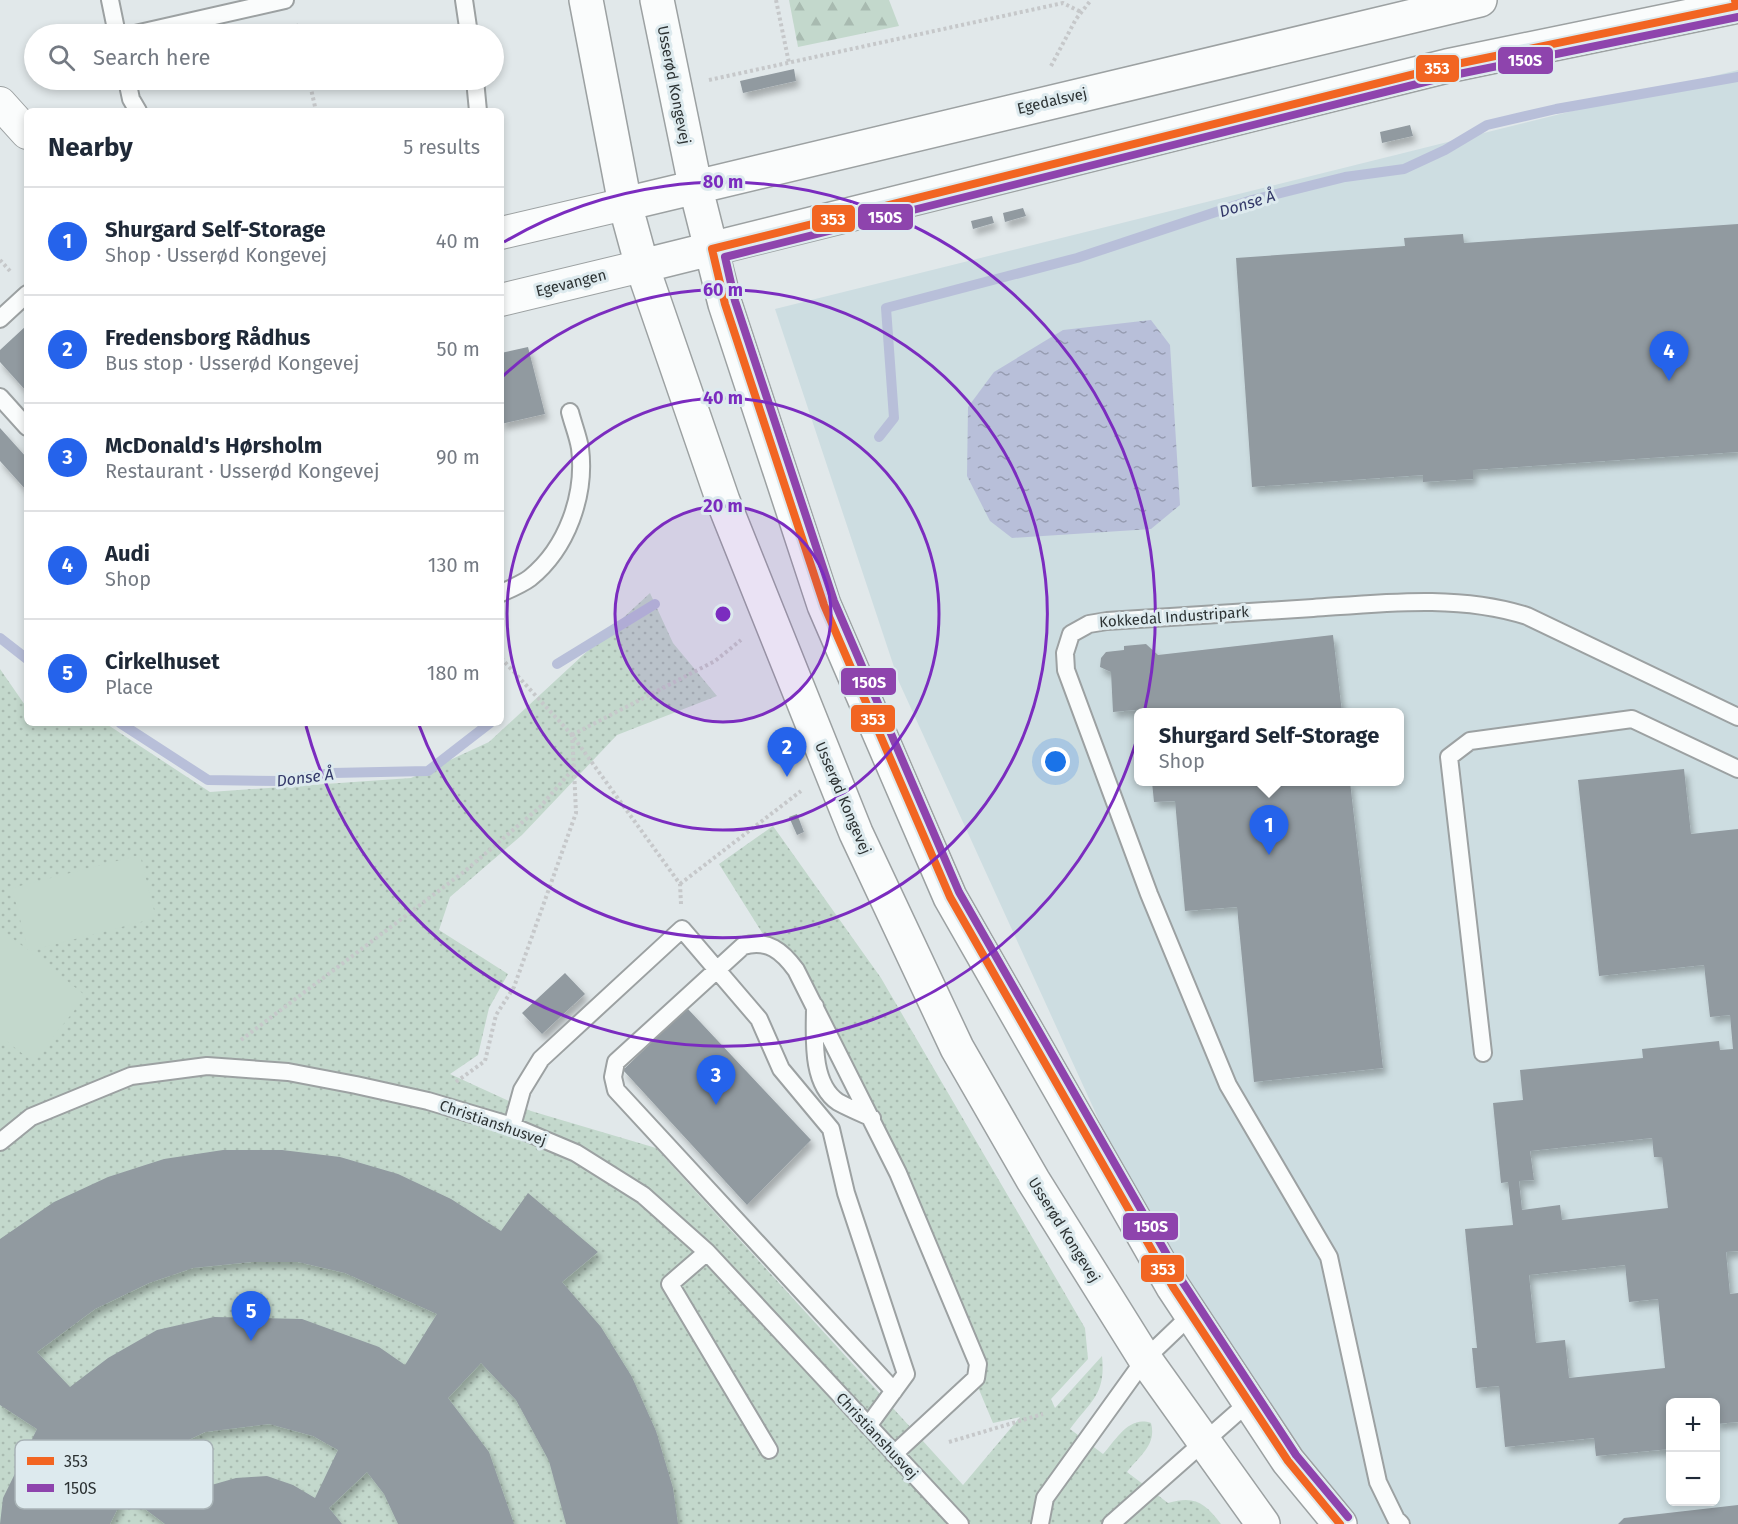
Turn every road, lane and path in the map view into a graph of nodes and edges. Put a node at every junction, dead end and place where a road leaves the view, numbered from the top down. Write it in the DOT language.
graph roads {
  1 [pos="110,0"];
  2 [pos="285,0"];
  3 [pos="464,0"];
  4 [pos="586,0"];
  5 [pos="657,0"];
  6 [pos="776,0"];
  7 [pos="1091,0"];
  8 [pos="1480,0"];
  9 [pos="1736,4"];
  10 [pos="1081,12"];
  11 [pos="115,24"];
  12 [pos="179,24"];
  13 [pos="468,24"];
  14 [pos="789,63"];
  15 [pos="675,88"];
  16 [pos="129,90"];
  17 [pos="311,90"];
  18 [pos="476,90"];
  19 [pos="0,103"];
  20 [pos="1039,104"];
  21 [pos="136,108"];
  22 [pos="315,108"];
  23 [pos="478,108"];
  24 [pos="24,130"];
  25 [pos="695,185"];
  26 [pos="625,204"];
  27 [pos="504,232"];
  28 [pos="712,249"];
  29 [pos="0,260"];
  30 [pos="642,266"];
  31 [pos="9,271"];
  32 [pos="24,297"];
  33 [pos="504,299"];
  34 [pos="0,319"];
  35 [pos="0,397"];
  36 [pos="570,412"];
  37 [pos="24,424"];
  38 [pos="504,591"];
  39 [pos="770,617"];
  40 [pos="504,661"];
  41 [pos="1738,717"];
  42 [pos="572,735"];
  43 [pos="574,768"];
  44 [pos="830,769"];
  45 [pos="1738,769"];
  46 [pos="680,884"];
  47 [pos="682,929"];
  48 [pos="717,970"];
  49 [pos="814,1003"];
  50 [pos="1483,1053"];
  51 [pos="207,1066"];
  52 [pos="428,1101"];
  53 [pos="872,1118"];
  54 [pos="512,1126"];
  55 [pos="0,1142"];
  56 [pos="707,1252"];
  57 [pos="1191,1315"];
  58 [pos="1145,1359"];
  59 [pos="894,1391"];
  60 [pos="1249,1402"];
  61 [pos="1043,1414"];
  62 [pos="868,1426"];
  63 [pos="1204,1443"];
  64 [pos="769,1450"];
  65 [pos="894,1454"];
  66 [pos="908,1469"];
  67 [pos="960,1524"];
  68 [pos="1040,1524"];
  69 [pos="1111,1524"];
  70 [pos="1263,1524"];
  71 [pos="1340,1524"];
  72 [pos="1401,1524"];
  1 -- 11 [label="lane"];
  2 -- 12 [label="lane"];
  3 -- 13 [label="lane"];
  4 -- 26 [label="main road, Usserød Kongevej"];
  5 -- 15 [label="main road, Usserød Kongevej"];
  6 -- 14 [label="path"];
  7 -- 10 [label="path"];
  8 -- 20 [label="main road, Egedalsvej"];
  9 -- 28 [label="main road"];
  10 -- 14 [label="path"];
  10 -- 20 [label="path"];
  14 -- 15 [label="path"];
  15 -- 25 [label="main road, Usserød Kongevej"];
  16 -- 21 [label="lane"];
  17 -- 22 [label="path"];
  18 -- 23 [label="lane"];
  19 -- 24 [label="street"];
  20 -- 25 [label="main road, Egedalsvej"];
  25 -- 26 [label="main road, Egedalsvej"];
  25 -- 28 [label="main road, Usserød Kongevej"];
  26 -- 27 [label="street"];
  26 -- 30 [label="main road, Usserød Kongevej"];
  28 -- 30 [label="main road"];
  28 -- 57 [label="main road, Usserød Kongevej"];
  29 -- 31 [label="path"];
  30 -- 33 [label="street, Egevangen"];
  30 -- 39 [label="main road, Usserød Kongevej"];
  32 -- 34 [label="lane"];
  35 -- 37 [label="lane"];
  36 -- 38 [label="lane"];
  39 -- 42 [label="path"];
  39 -- 44 [label="main road, Usserød Kongevej"];
  40 -- 42 [label="path"];
  41 -- 72 [label="lane, Kokkedal Industripark"];
  42 -- 43 [label="path"];
  42 -- 46 [label="path"];
  43 -- 51 [label="path"];
  43 -- 52 [label="path"];
  44 -- 46 [label="path"];
  44 -- 58 [label="main road, Usserød Kongevej"];
  45 -- 50 [label="lane"];
  46 -- 47 [label="path"];
  47 -- 48 [label="lane"];
  47 -- 54 [label="lane"];
  48 -- 49 [label="lane"];
  48 -- 59 [label="lane"];
  48 -- 59 [label="lane"];
  49 -- 53 [label="lane"];
  49 -- 53 [label="lane"];
  51 -- 52 [label="lane, Christianshusvej"];
  51 -- 55 [label="lane, Christianshusvej"];
  52 -- 54 [label="lane, Christianshusvej"];
  53 -- 65 [label="lane"];
  54 -- 56 [label="lane, Christianshusvej"];
  56 -- 62 [label="lane, Christianshusvej"];
  56 -- 64 [label="lane"];
  57 -- 58 [label="lane"];
  57 -- 60 [label="main road, Usserød Kongevej"];
  58 -- 63 [label="main road, Usserød Kongevej"];
  58 -- 68 [label="lane"];
  59 -- 62 [label="lane"];
  60 -- 63 [label="lane"];
  60 -- 71 [label="main road, Usserød Kongevej"];
  61 -- 66 [label="path"];
  62 -- 65 [label="lane, Christianshusvej"];
  63 -- 69 [label="lane"];
  63 -- 70 [label="main road, Usserød Kongevej"];
  65 -- 66 [label="lane, Christianshusvej"];
  66 -- 67 [label="lane, Christianshusvej"];
}
